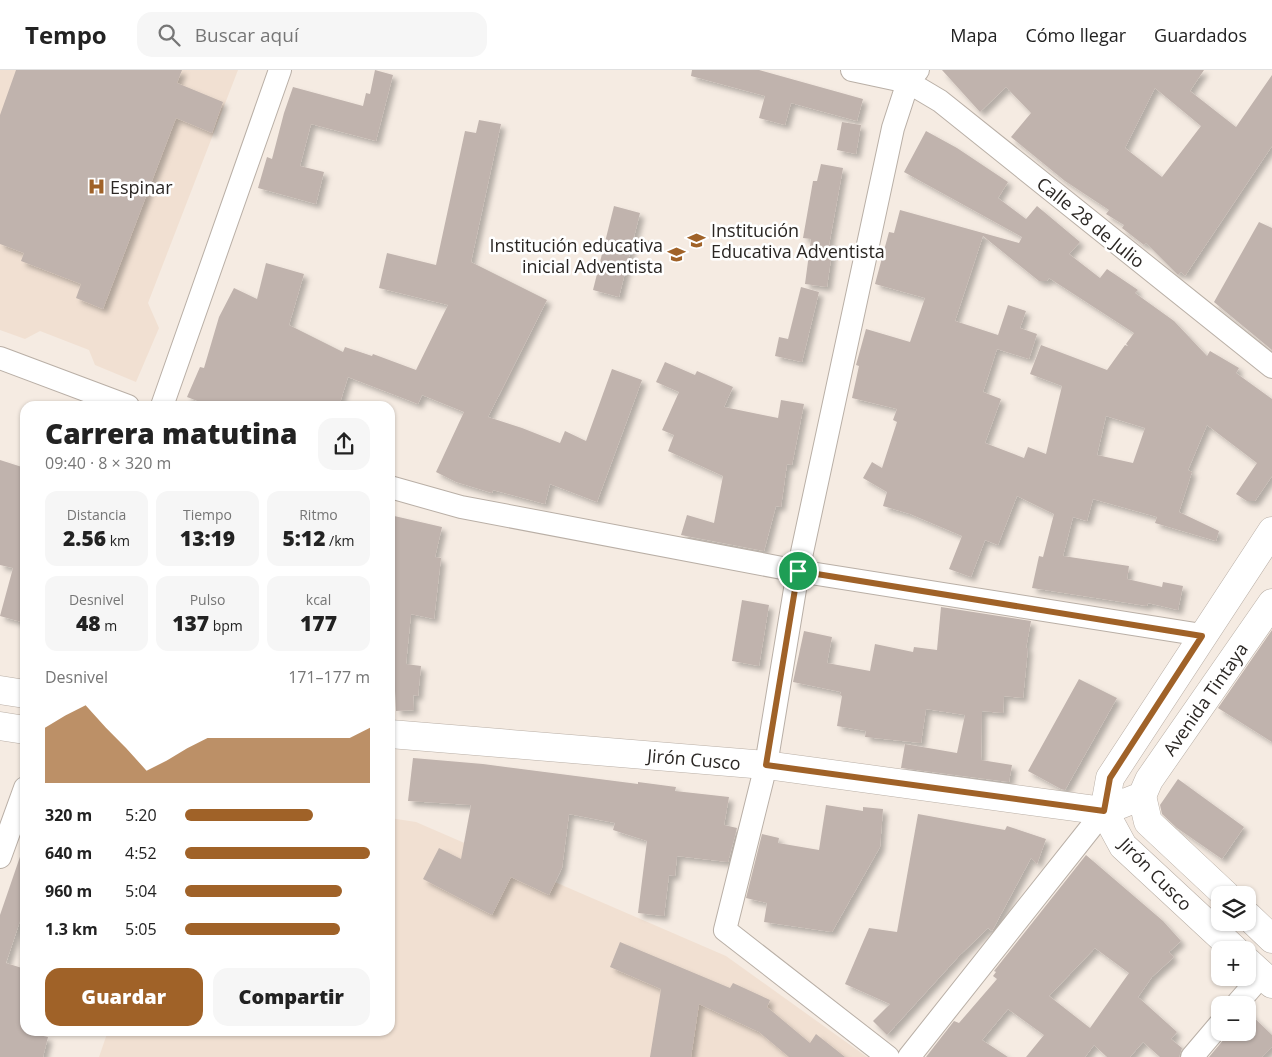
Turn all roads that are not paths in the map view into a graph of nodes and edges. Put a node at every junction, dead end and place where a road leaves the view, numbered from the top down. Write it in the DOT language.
graph roads {
  1 [pos="280,70"];
  2 [pos="852,70"];
  3 [pos="913,76"];
  4 [pos="0,358"];
  5 [pos="1272,367"];
  6 [pos="115,401"];
  7 [pos="164,401"];
  8 [pos="395,488"];
  9 [pos="1272,531"];
  10 [pos="798,571"];
  11 [pos="1272,603"];
  12 [pos="1202,636"];
  13 [pos="0,690"];
  14 [pos="20,693"];
  15 [pos="0,726"];
  16 [pos="20,729"];
  17 [pos="395,734"];
  18 [pos="766,765"];
  19 [pos="1142,796"];
  20 [pos="20,802"];
  21 [pos="1104,811"];
  22 [pos="0,856"];
  23 [pos="1216,886"];
  24 [pos="1256,924"];
  25 [pos="1272,939"];
  26 [pos="1225,941"];
  27 [pos="1260,974"];
  28 [pos="1243,996"];
  29 [pos="1211,1035"];
  30 [pos="888,1057"];
  31 [pos="909,1057"];
  32 [pos="1192,1057"];
  1 -- 7 [label="street"];
  2 -- 3 [label="street, Calle 28 de Julio"];
  3 -- 5 [label="street, Calle 28 de Julio"];
  3 -- 10 [label="street"];
  4 -- 6 [label="street"];
  8 -- 10 [label="street"];
  9 -- 12 [label="main road, Avenida Tintaya"];
  10 -- 12 [label="street"];
  10 -- 18 [label="street"];
  11 -- 19 [label="main road, Avenida Tintaya"];
  12 -- 21 [label="main road, Avenida Tintaya"];
  13 -- 14 [label="main road"];
  15 -- 16 [label="main road"];
  17 -- 18 [label="main road, Jirón Cusco"];
  18 -- 21 [label="main road, Jirón Cusco"];
  18 -- 30 [label="street"];
  19 -- 21 [label="main road"];
  19 -- 23 [label="main road, Jirón Cusco"];
  20 -- 22 [label="street"];
  21 -- 26 [label="main road, Jirón Cusco"];
  21 -- 31 [label="street"];
  24 -- 25 [label="main road"];
  27 -- 28 [label="street"];
  29 -- 32 [label="street"];
}
